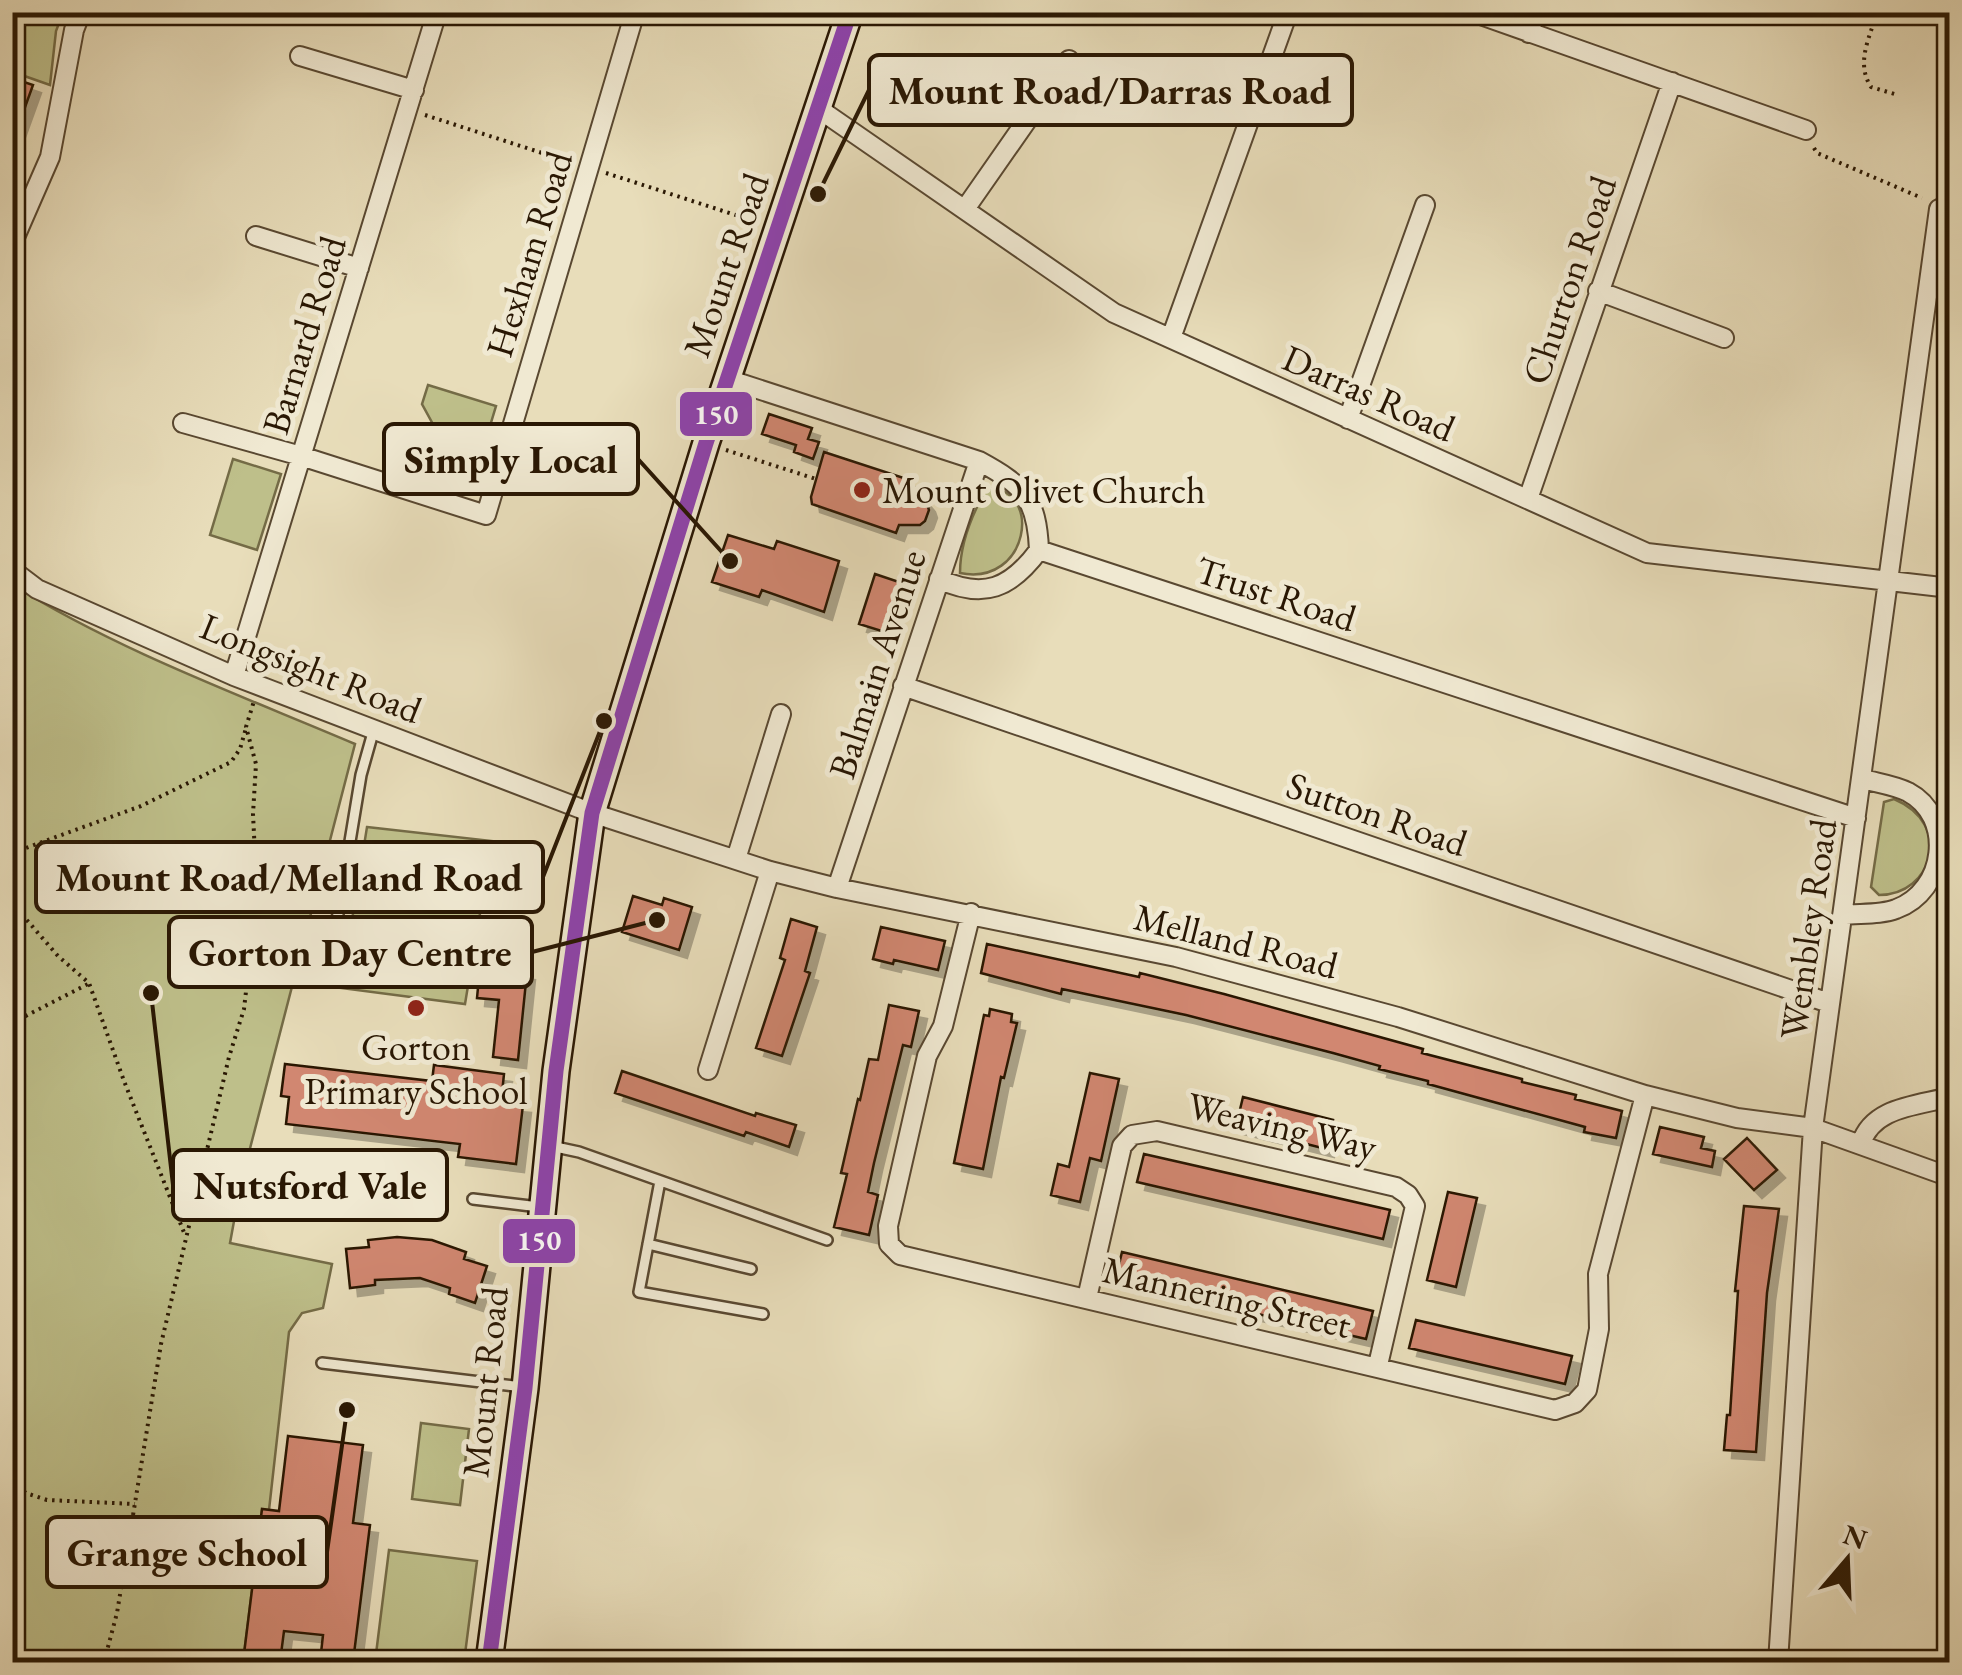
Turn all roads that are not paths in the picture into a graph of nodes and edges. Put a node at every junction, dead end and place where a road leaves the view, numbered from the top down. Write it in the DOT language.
graph roads {
  1 [pos="81,12"];
  2 [pos="437,12"];
  3 [pos="635,12"];
  4 [pos="850,12"];
  5 [pos="1288,12"];
  6 [pos="1472,12"];
  7 [pos="1536,12"];
  8 [pos="1529,33"];
  9 [pos="300,56"];
  10 [pos="1070,60"];
  11 [pos="1672,82"];
  12 [pos="414,90"];
  13 [pos="819,109"];
  14 [pos="1806,130"];
  15 [pos="1425,206"];
  16 [pos="965,208"];
  17 [pos="1939,209"];
  18 [pos="256,236"];
  19 [pos="12,244"];
  20 [pos="359,268"];
  21 [pos="1598,291"];
  22 [pos="1171,338"];
  23 [pos="1724,338"];
  24 [pos="727,379"];
  25 [pos="1348,419"];
  26 [pos="183,423"];
  27 [pos="301,456"];
  28 [pos="979,461"];
  29 [pos="1528,499"];
  30 [pos="1039,550"];
  31 [pos="12,570"];
  32 [pos="939,579"];
  33 [pos="1888,581"];
  34 [pos="1950,588"];
  35 [pos="234,676"];
  36 [pos="904,686"];
  37 [pos="781,714"];
  38 [pos="374,729"];
  39 [pos="1862,779"];
  40 [pos="592,812"];
  41 [pos="1856,818"];
  42 [pos="736,859"];
  43 [pos="770,870"];
  44 [pos="837,888"];
  45 [pos="971,914"];
  46 [pos="1842,915"];
  47 [pos="327,980"];
  48 [pos="1830,1003"];
  49 [pos="708,1070"];
  50 [pos="1645,1095"];
  51 [pos="1950,1097"];
  52 [pos="1812,1128"];
  53 [pos="1861,1144"];
  54 [pos="548,1146"];
  55 [pos="1950,1177"];
  56 [pos="660,1180"];
  57 [pos="473,1200"];
  58 [pos="542,1207"];
  59 [pos="827,1240"];
  60 [pos="648,1244"];
  61 [pos="751,1269"];
  62 [pos="1087,1298"];
  63 [pos="763,1314"];
  64 [pos="322,1363"];
  65 [pos="1378,1365"];
  66 [pos="525,1388"];
  67 [pos="489,1662"];
  68 [pos="1778,1662"];
  1 -- 19 [label="street"];
  2 -- 12 [label="street, Barnard Road"];
  3 -- 27 [label="street, Hexham Road"];
  4 -- 13 [label="main road, Mount Road"];
  5 -- 22 [label="street"];
  6 -- 8 [label="street"];
  7 -- 8 [label="street"];
  8 -- 11 [label="street"];
  9 -- 12 [label="street"];
  10 -- 16 [label="street"];
  11 -- 14 [label="street"];
  11 -- 21 [label="street, Churton Road"];
  12 -- 20 [label="street, Barnard Road"];
  13 -- 16 [label="street, Darras Road"];
  13 -- 24 [label="main road, Mount Road"];
  15 -- 25 [label="street"];
  16 -- 22 [label="street, Darras Road"];
  17 -- 33 [label="street, Wembley Road"];
  18 -- 20 [label="street"];
  20 -- 27 [label="street, Barnard Road"];
  21 -- 23 [label="street"];
  21 -- 29 [label="street, Churton Road"];
  22 -- 25 [label="street, Darras Road"];
  24 -- 28 [label="street"];
  24 -- 40 [label="main road, Mount Road"];
  25 -- 29 [label="street, Darras Road"];
  26 -- 27 [label="street"];
  27 -- 35 [label="street, Barnard Road"];
  28 -- 30 [label="street"];
  28 -- 32 [label="street, Balmain Avenue"];
  29 -- 33 [label="street, Darras Road"];
  30 -- 32 [label="street"];
  30 -- 41 [label="street, Trust Road"];
  31 -- 35 [label="street, Longsight Road"];
  32 -- 36 [label="street, Balmain Avenue"];
  33 -- 34 [label="street, Darras Road"];
  33 -- 39 [label="street, Wembley Road"];
  35 -- 38 [label="street, Longsight Road"];
  36 -- 44 [label="street, Balmain Avenue"];
  36 -- 48 [label="street, Sutton Road"];
  37 -- 42 [label="street"];
  38 -- 40 [label="street, Longsight Road"];
  38 -- 47 [label="lane"];
  39 -- 41 [label="street, Wembley Road"];
  39 -- 46 [label="street"];
  40 -- 42 [label="street, Melland Road"];
  40 -- 54 [label="main road, Mount Road"];
  41 -- 46 [label="street, Wembley Road"];
  42 -- 43 [label="street, Melland Road"];
  43 -- 44 [label="street, Melland Road"];
  43 -- 49 [label="street"];
  44 -- 45 [label="street, Melland Road"];
  45 -- 50 [label="street, Melland Road"];
  45 -- 62 [label="street, Mannering Street"];
  46 -- 48 [label="street, Wembley Road"];
  48 -- 52 [label="street, Wembley Road"];
  50 -- 52 [label="street, Melland Road"];
  50 -- 65 [label="street, Mannering Street"];
  51 -- 53 [label="street"];
  52 -- 53 [label="street, Melland Road"];
  52 -- 68 [label="street, Wembley Road"];
  53 -- 55 [label="street, Melland Road"];
  54 -- 56 [label="lane"];
  54 -- 58 [label="main road, Mount Road"];
  56 -- 59 [label="lane"];
  56 -- 60 [label="lane"];
  57 -- 58 [label="lane"];
  58 -- 66 [label="main road, Mount Road"];
  60 -- 61 [label="lane"];
  60 -- 63 [label="lane"];
  62 -- 65 [label="street, Mannering Street"];
  62 -- 65 [label="street, Weaving Way"];
  64 -- 66 [label="lane"];
  66 -- 67 [label="main road, Mount Road"];
}
